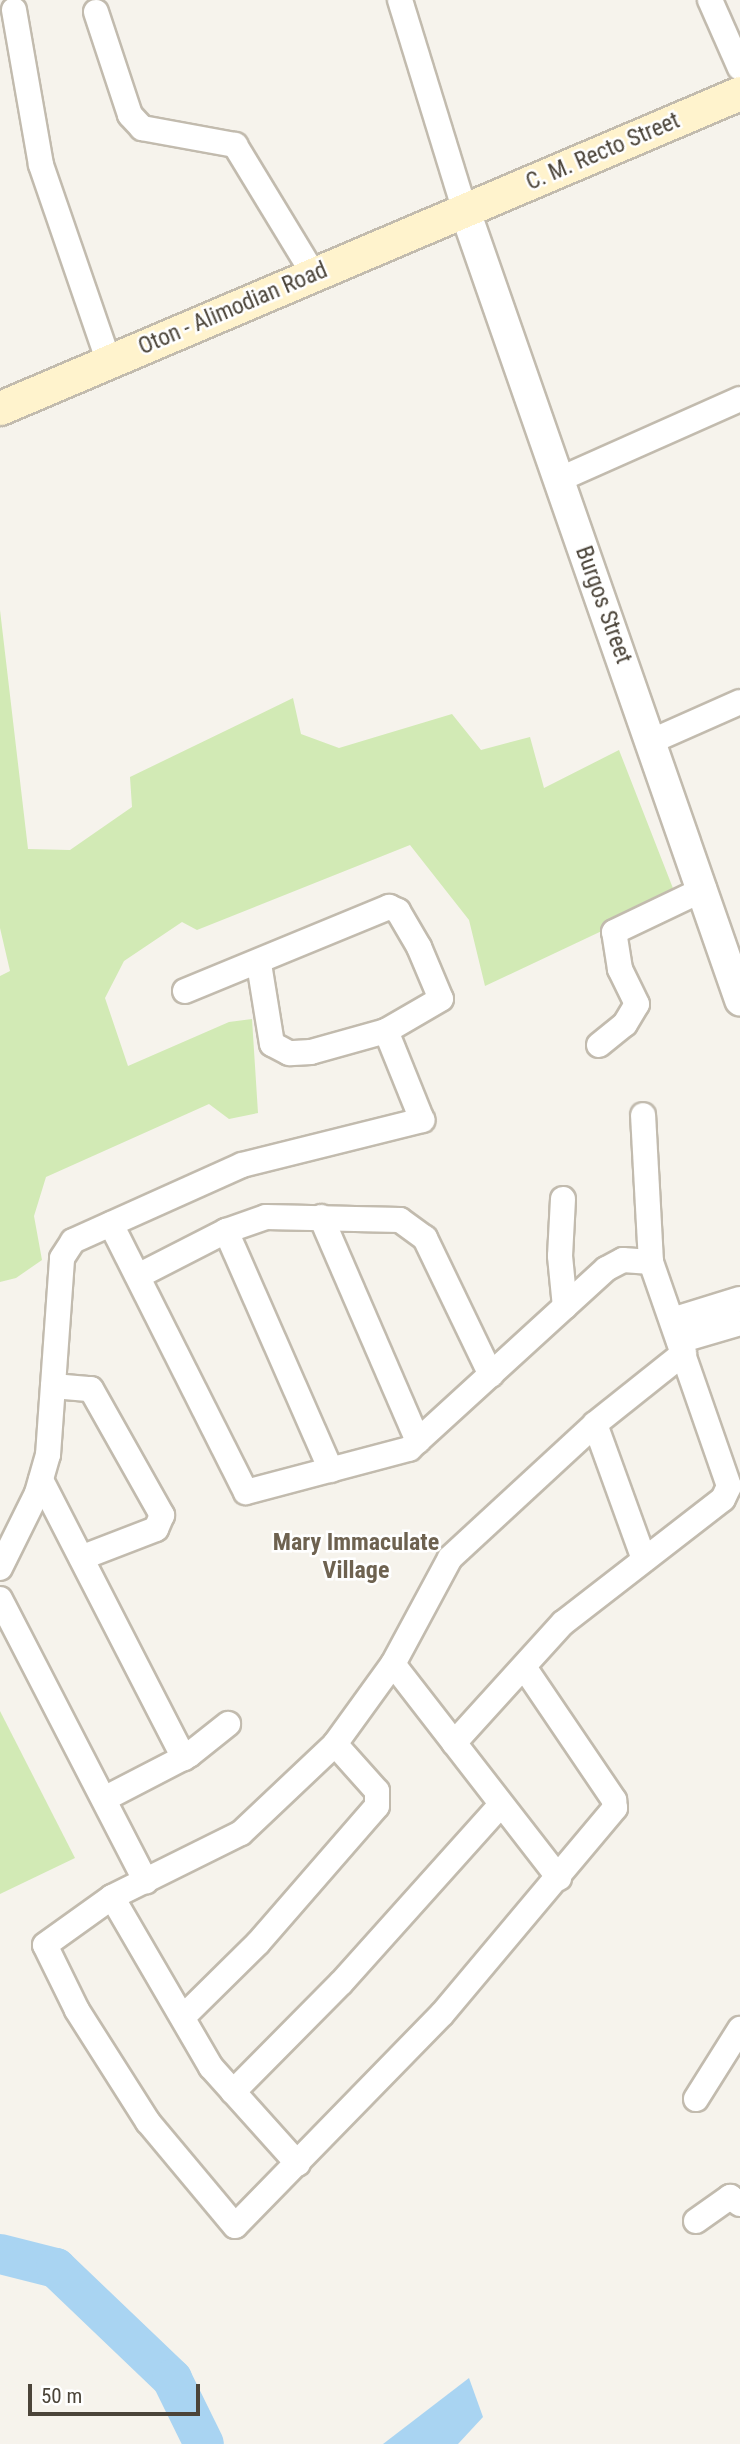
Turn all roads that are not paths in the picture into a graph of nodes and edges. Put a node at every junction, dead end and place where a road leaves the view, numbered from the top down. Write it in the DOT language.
graph roads {
  1 [pos="400,0"];
  2 [pos="710,0"];
  3 [pos="14,10"];
  4 [pos="96,12"];
  5 [pos="740,68"];
  6 [pos="740,93"];
  7 [pos="465,211"];
  8 [pos="314,275"];
  9 [pos="109,362"];
  10 [pos="740,399"];
  11 [pos="0,408"];
  12 [pos="558,480"];
  13 [pos="740,702"];
  14 [pos="652,741"];
  15 [pos="704,889"];
  16 [pos="259,964"];
  17 [pos="185,991"];
  18 [pos="740,1000"];
  19 [pos="386,1031"];
  20 [pos="599,1045"];
  21 [pos="643,1115"];
  22 [pos="563,1199"];
  23 [pos="321,1217"];
  24 [pos="111,1224"];
  25 [pos="226,1231"];
  26 [pos="651,1262"];
  27 [pos="138,1276"];
  28 [pos="740,1299"];
  29 [pos="565,1307"];
  30 [pos="740,1324"];
  31 [pos="679,1338"];
  32 [pos="491,1375"];
  33 [pos="53,1386"];
  34 [pos="595,1424"];
  35 [pos="418,1441"];
  36 [pos="331,1470"];
  37 [pos="41,1480"];
  38 [pos="81,1558"];
  39 [pos="644,1559"];
  40 [pos="0,1568"];
  41 [pos="0,1599"];
  42 [pos="393,1664"];
  43 [pos="524,1667"];
  44 [pos="228,1724"];
  45 [pos="454,1743"];
  46 [pos="335,1744"];
  47 [pos="184,1758"];
  48 [pos="104,1799"];
  49 [pos="500,1806"];
  50 [pos="559,1878"];
  51 [pos="146,1882"];
  52 [pos="113,1897"];
  53 [pos="183,2017"];
  54 [pos="740,2029"];
  55 [pos="233,2092"];
  56 [pos="696,2099"];
  57 [pos="298,2164"];
  58 [pos="740,2204"];
  59 [pos="696,2221"];
  1 -- 7 [label="street"];
  2 -- 5 [label="street"];
  3 -- 9 [label="street"];
  4 -- 8 [label="street"];
  6 -- 7 [label="main road, C. M. Recto Street"];
  7 -- 8 [label="main road, Oton - Alimodian Road"];
  7 -- 12 [label="street, Burgos Street"];
  8 -- 9 [label="main road, Oton - Alimodian Road"];
  9 -- 11 [label="main road, Oton - Alimodian Road"];
  10 -- 12 [label="street"];
  12 -- 14 [label="street, Burgos Street"];
  13 -- 14 [label="street"];
  14 -- 15 [label="street, Burgos Street"];
  15 -- 18 [label="street, Burgos Street"];
  15 -- 20 [label="street"];
  16 -- 17 [label="street"];
  16 -- 19 [label="street"];
  16 -- 19 [label="street"];
  19 -- 24 [label="street"];
  21 -- 26 [label="street"];
  22 -- 29 [label="street"];
  23 -- 25 [label="street"];
  23 -- 32 [label="street"];
  23 -- 35 [label="street"];
  24 -- 27 [label="street"];
  24 -- 33 [label="street"];
  25 -- 27 [label="street"];
  25 -- 36 [label="street"];
  26 -- 29 [label="street"];
  26 -- 31 [label="street"];
  27 -- 36 [label="street"];
  28 -- 31 [label="street"];
  29 -- 32 [label="street"];
  30 -- 31 [label="street"];
  31 -- 34 [label="street"];
  31 -- 39 [label="street"];
  32 -- 35 [label="street"];
  33 -- 37 [label="street"];
  33 -- 38 [label="street"];
  34 -- 39 [label="street"];
  34 -- 42 [label="street"];
  35 -- 36 [label="street"];
  37 -- 38 [label="street"];
  37 -- 40 [label="street"];
  38 -- 47 [label="street"];
  39 -- 43 [label="street"];
  41 -- 48 [label="street"];
  42 -- 45 [label="street"];
  42 -- 46 [label="street"];
  43 -- 45 [label="street"];
  43 -- 50 [label="street"];
  44 -- 47 [label="street"];
  45 -- 49 [label="street"];
  46 -- 51 [label="street"];
  46 -- 53 [label="street"];
  47 -- 48 [label="street"];
  48 -- 51 [label="street"];
  49 -- 50 [label="street"];
  49 -- 55 [label="street"];
  50 -- 57 [label="street"];
  51 -- 52 [label="street"];
  52 -- 53 [label="street"];
  52 -- 57 [label="street"];
  53 -- 55 [label="street"];
  54 -- 56 [label="street"];
  55 -- 57 [label="street"];
  58 -- 59 [label="street"];
}
